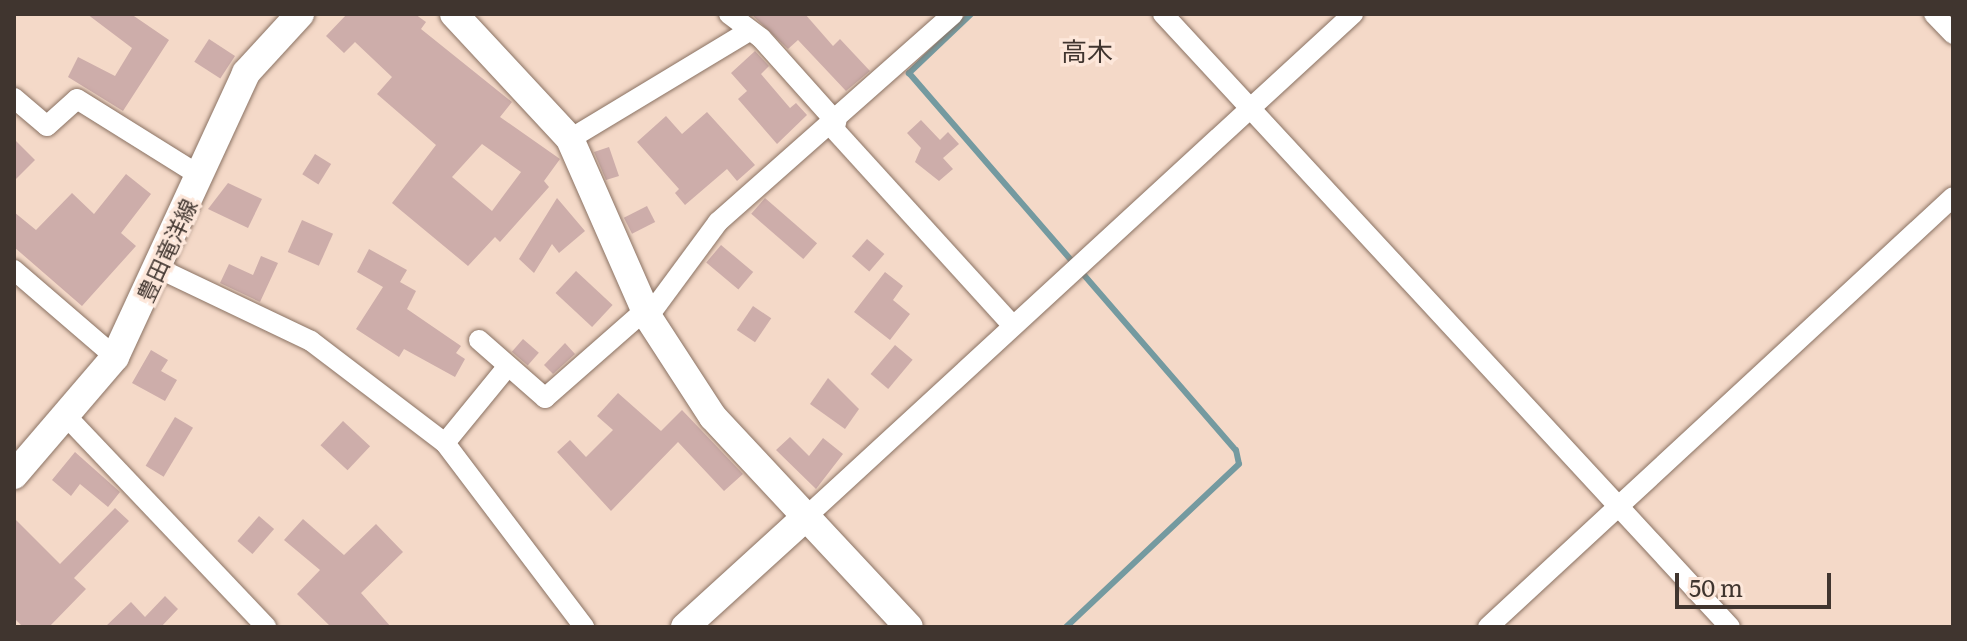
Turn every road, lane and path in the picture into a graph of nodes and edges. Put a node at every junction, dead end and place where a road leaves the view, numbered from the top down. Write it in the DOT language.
graph roads {
  1 [pos="300,14"];
  2 [pos="454,14"];
  3 [pos="729,14"];
  4 [pos="953,14"];
  5 [pos="1163,14"];
  6 [pos="1353,14"];
  7 [pos="1934,14"];
  8 [pos="746,33"];
  9 [pos="1953,34"];
  10 [pos="14,98"];
  11 [pos="1250,108"];
  12 [pos="833,124"];
  13 [pos="570,139"];
  14 [pos="200,176"];
  15 [pos="1953,197"];
  16 [pos="160,269"];
  17 [pos="14,270"];
  18 [pos="646,314"];
  19 [pos="1013,326"];
  20 [pos="479,340"];
  21 [pos="115,357"];
  22 [pos="508,366"];
  23 [pos="68,418"];
  24 [pos="445,443"];
  25 [pos="17,466"];
  26 [pos="1620,505"];
  27 [pos="807,516"];
  28 [pos="266,627"];
  29 [pos="584,627"];
  30 [pos="685,627"];
  31 [pos="909,627"];
  32 [pos="1488,627"];
  33 [pos="1730,627"];
  1 -- 14 [label="street, 豊田竜洋線"];
  2 -- 13 [label="street"];
  3 -- 8 [label="street"];
  4 -- 12 [label="street"];
  5 -- 11 [label="street"];
  6 -- 11 [label="street"];
  7 -- 9 [label="street"];
  8 -- 12 [label="street"];
  8 -- 13 [label="street"];
  10 -- 14 [label="street"];
  11 -- 19 [label="street"];
  11 -- 26 [label="street"];
  12 -- 18 [label="street"];
  12 -- 19 [label="street"];
  13 -- 18 [label="street"];
  14 -- 16 [label="street, 豊田竜洋線"];
  15 -- 26 [label="street"];
  16 -- 21 [label="street, 豊田竜洋線"];
  16 -- 24 [label="street"];
  17 -- 21 [label="street"];
  18 -- 22 [label="street"];
  18 -- 27 [label="street"];
  19 -- 27 [label="street"];
  20 -- 22 [label="street"];
  21 -- 23 [label="street, 豊田竜洋線"];
  22 -- 24 [label="street"];
  23 -- 25 [label="street, 豊田竜洋線"];
  23 -- 28 [label="street"];
  24 -- 29 [label="street"];
  26 -- 32 [label="street"];
  26 -- 33 [label="street"];
  27 -- 30 [label="street"];
  27 -- 31 [label="street"];
}
